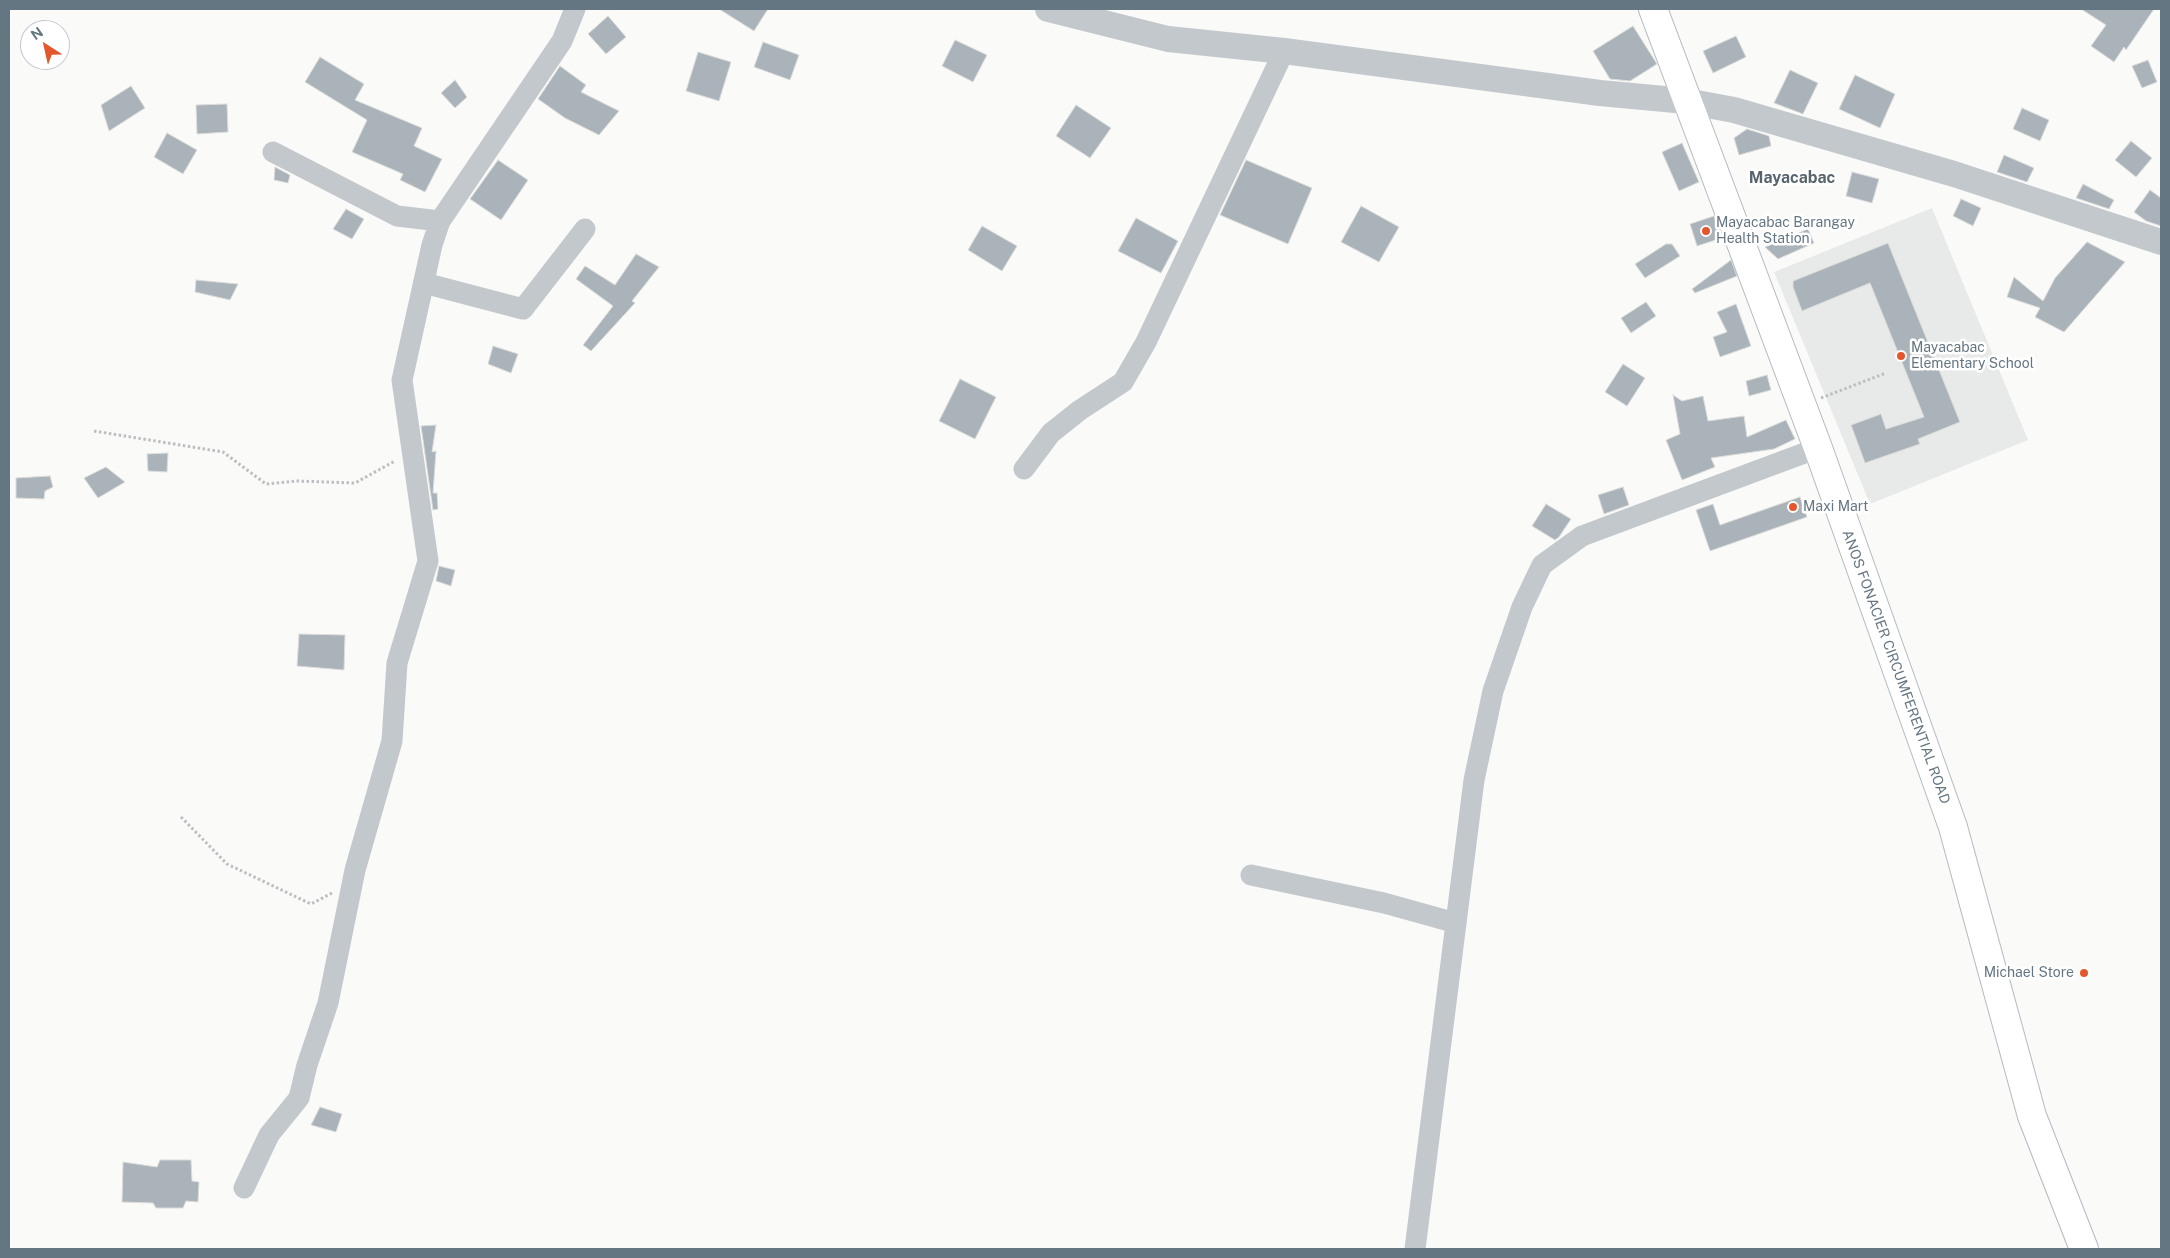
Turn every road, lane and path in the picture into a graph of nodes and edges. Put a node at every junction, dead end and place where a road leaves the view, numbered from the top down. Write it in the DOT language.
graph roads {
  1 [pos="575,9"];
  2 [pos="1048,9"];
  3 [pos="1653,9"];
  4 [pos="1284,51"];
  5 [pos="1686,100"];
  6 [pos="273,152"];
  7 [pos="440,220"];
  8 [pos="585,229"];
  9 [pos="2161,242"];
  10 [pos="424,283"];
  11 [pos="1886,372"];
  12 [pos="1802,405"];
  13 [pos="94,431"];
  14 [pos="1818,448"];
  15 [pos="412,450"];
  16 [pos="1024,469"];
  17 [pos="181,817"];
  18 [pos="1252,875"];
  19 [pos="352,882"];
  20 [pos="1456,923"];
  21 [pos="244,1188"];
  22 [pos="1415,1249"];
  23 [pos="2084,1249"];
  1 -- 7 [label="street"];
  2 -- 4 [label="street"];
  3 -- 5 [label="main road, ANOS FONACIER CIRCUMFERENTIAL ROAD"];
  4 -- 5 [label="street"];
  4 -- 16 [label="street"];
  5 -- 9 [label="street"];
  5 -- 12 [label="main road, ANOS FONACIER CIRCUMFERENTIAL ROAD"];
  6 -- 7 [label="street"];
  7 -- 10 [label="street"];
  8 -- 10 [label="street"];
  10 -- 15 [label="street"];
  11 -- 12 [label="path"];
  12 -- 14 [label="main road, ANOS FONACIER CIRCUMFERENTIAL ROAD"];
  13 -- 15 [label="path"];
  14 -- 20 [label="street"];
  14 -- 23 [label="main road, ANOS FONACIER CIRCUMFERENTIAL ROAD"];
  15 -- 19 [label="street"];
  17 -- 19 [label="path"];
  18 -- 20 [label="street"];
  19 -- 21 [label="street"];
  20 -- 22 [label="street"];
}
